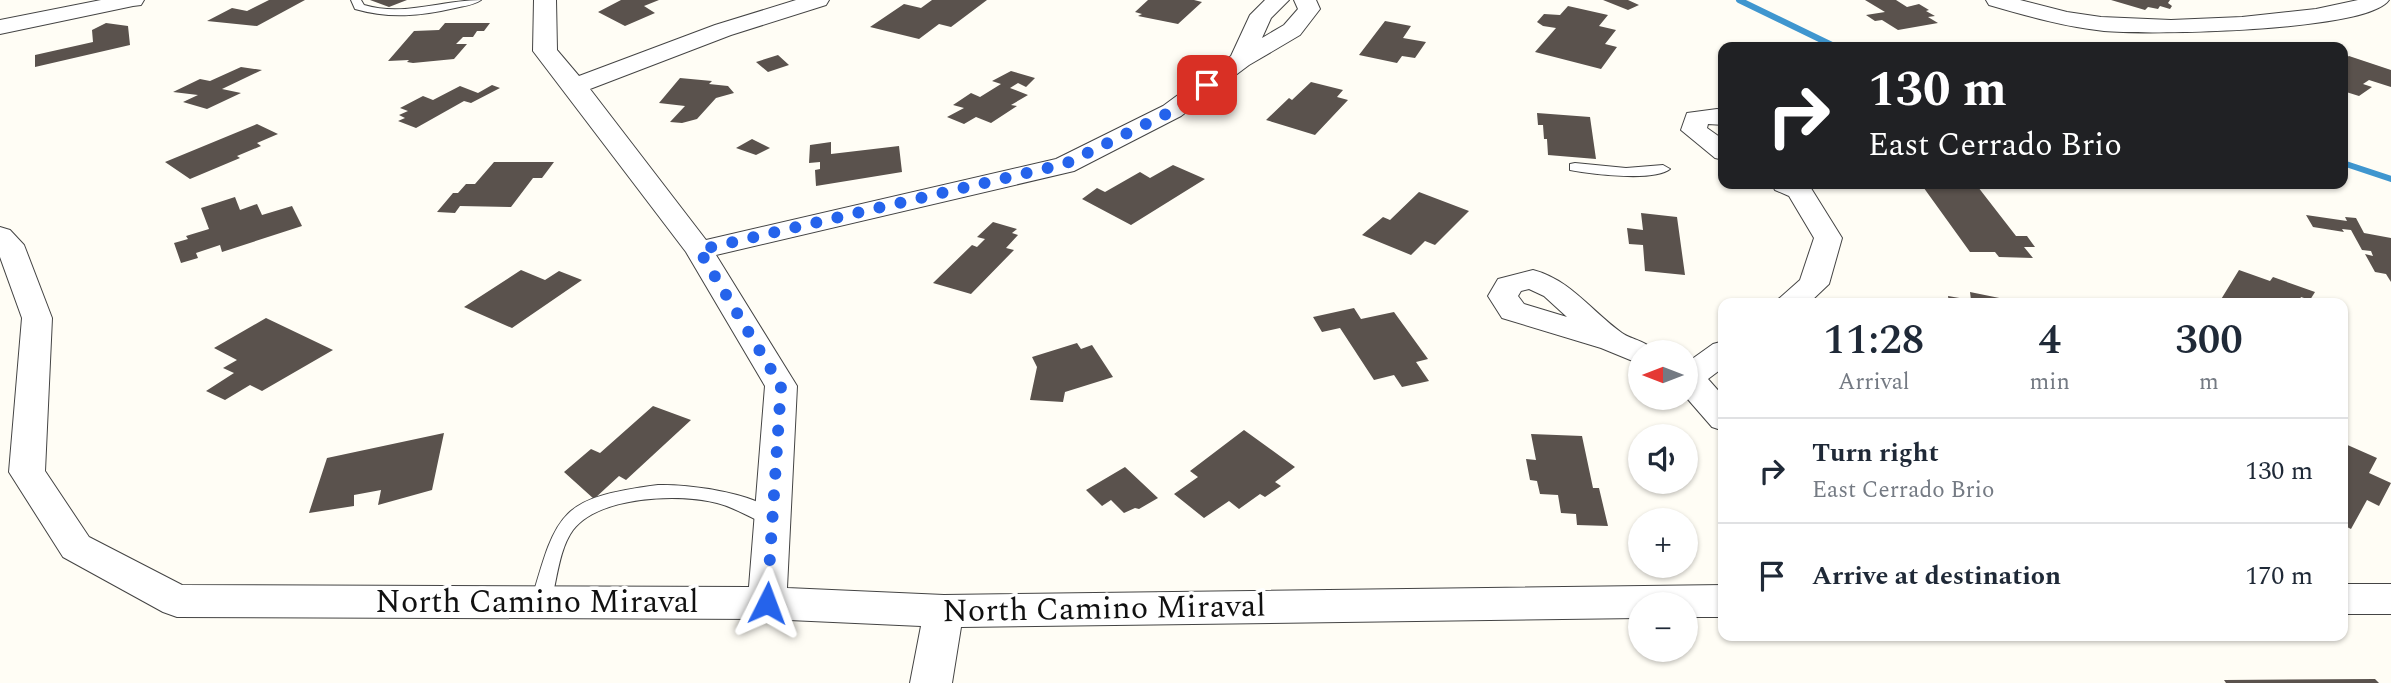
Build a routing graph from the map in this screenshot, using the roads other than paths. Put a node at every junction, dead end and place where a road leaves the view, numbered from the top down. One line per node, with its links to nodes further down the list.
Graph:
1 (133, 0): 10 (street)
2 (356, 0): 3 (lane)
3 (476, 0)
4 (545, 0): 12 (street)
5 (818, 0): 12 (street)
6 (1278, 0): 11 (street)
7 (1305, 0): 11 (street)
8 (1997, 0): 9 (street)
9 (2378, 0)
10 (0, 27)
11 (1241, 60): 19 (street)
12 (575, 86): 19 (street)
13 (1718, 116): 14 (street)
14 (1718, 148)
15 (1575, 167): 16 (lane)
16 (1663, 169)
17 (1796, 189): 20 (street)
18 (0, 236): 29 (street, North Camino Miraval)
19 (699, 250): 25 (street)
20 (1796, 298)
21 (1718, 355): 22 (street)
22 (1698, 369)
23 (1698, 390): 24 (street)
24 (1718, 412)
25 (772, 519): 29 (lane); 30 (street)
26 (2348, 599): 27 (street)
27 (2391, 599)
28 (1718, 601): 31 (street, North Camino Miraval)
29 (541, 602): 30 (street, North Camino Miraval)
30 (767, 603): 31 (street, North Camino Miraval)
31 (944, 611): 32 (street)
32 (930, 683)

